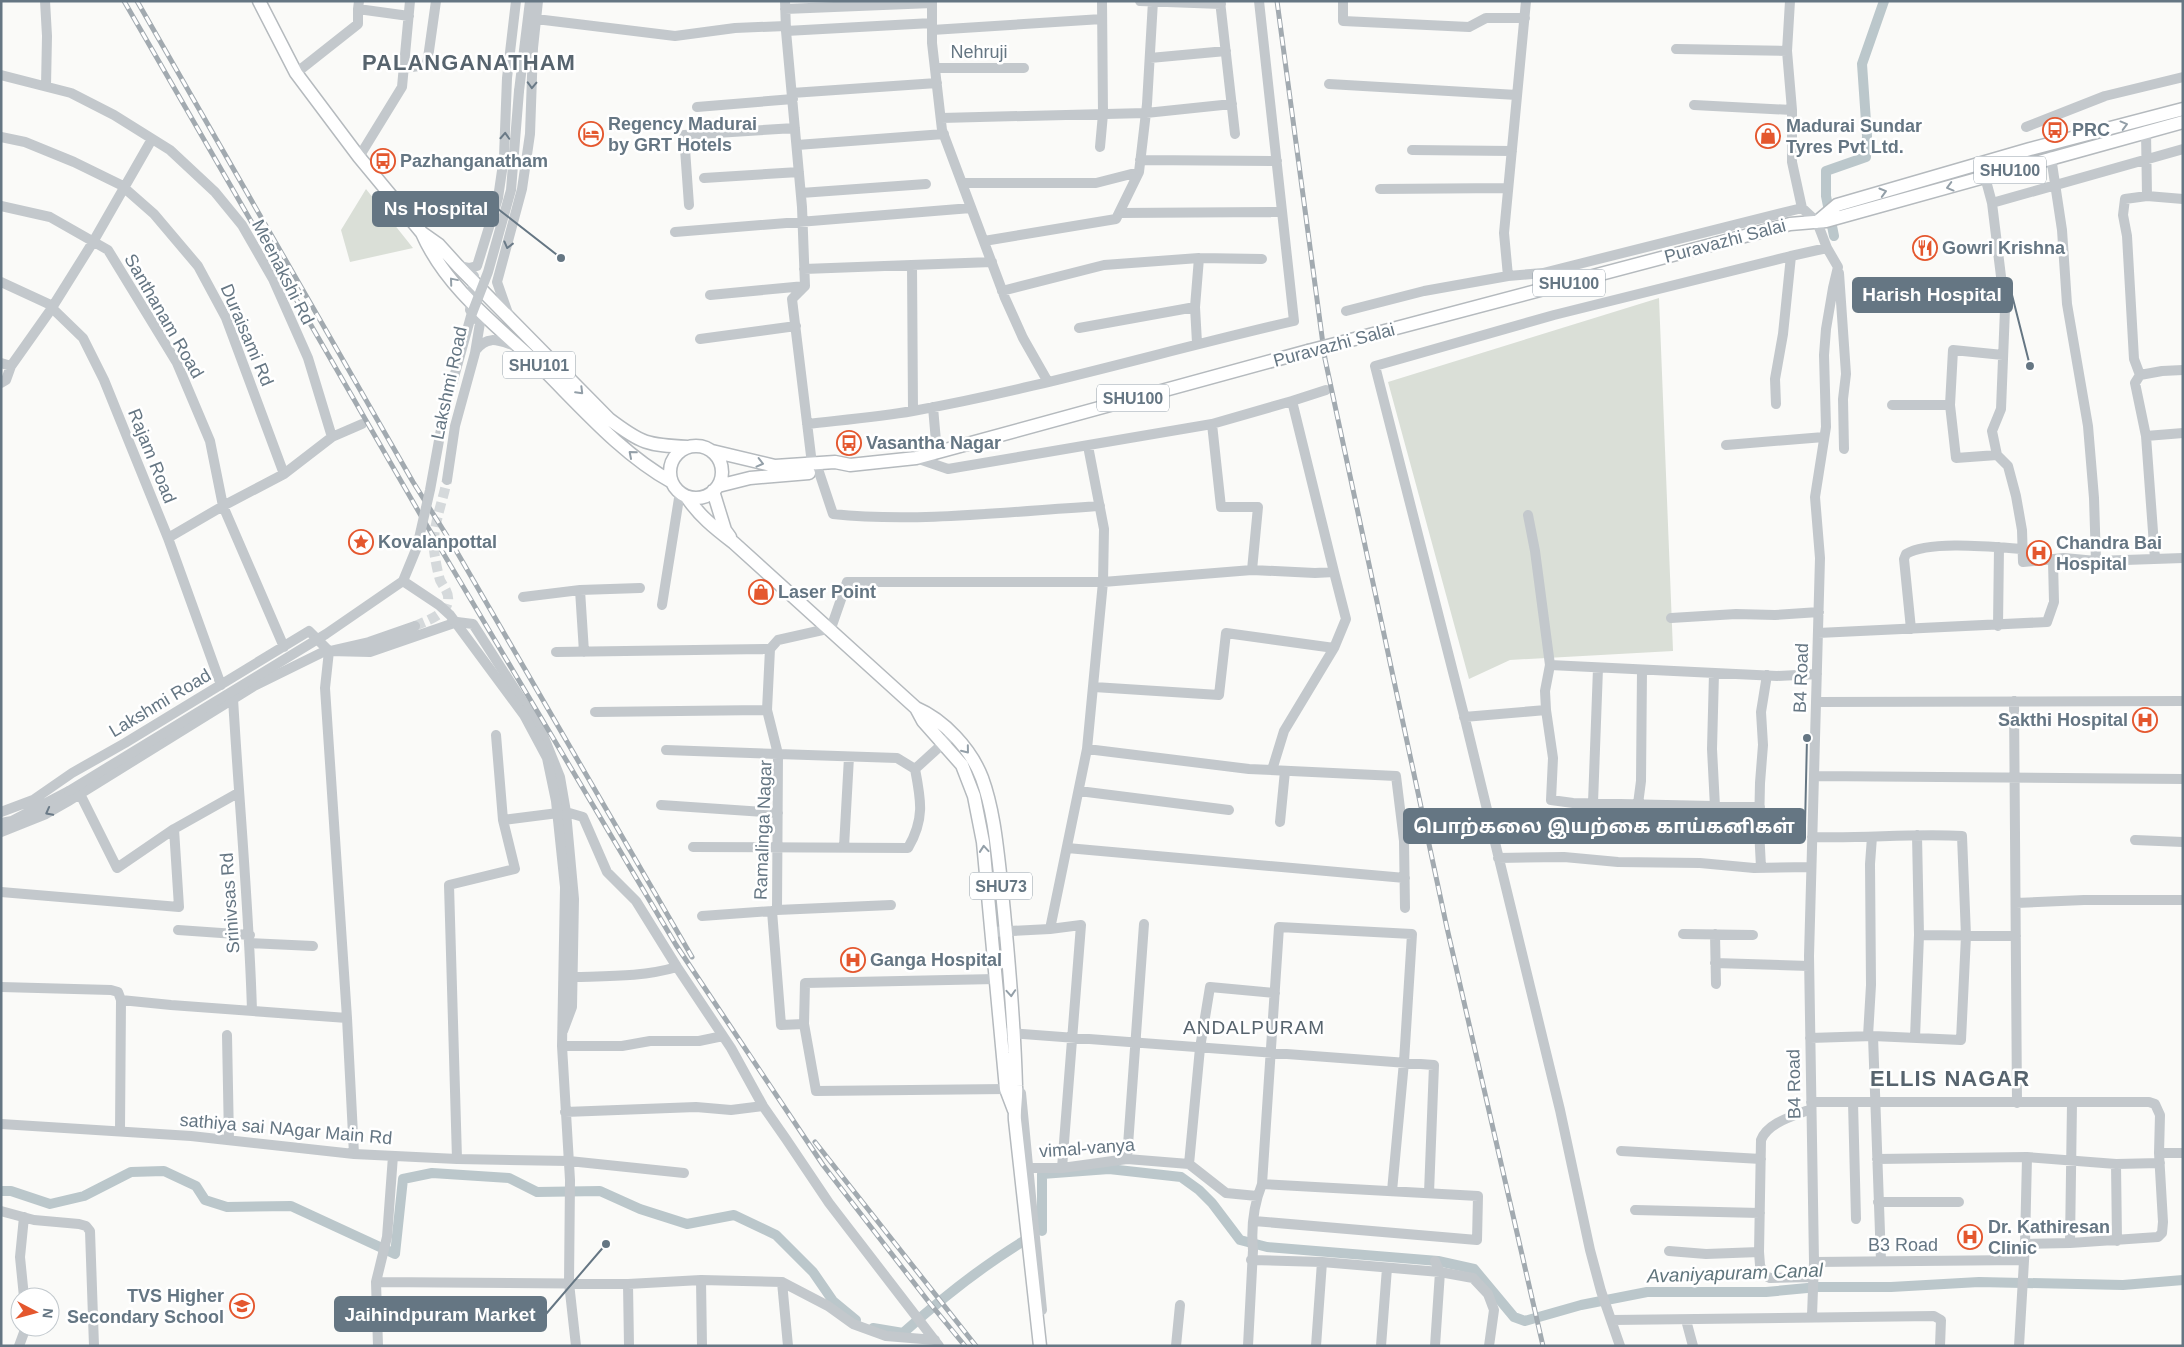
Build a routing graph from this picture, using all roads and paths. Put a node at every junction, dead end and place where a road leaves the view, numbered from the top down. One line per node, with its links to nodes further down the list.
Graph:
1 (45, 1): 37 (street)
2 (259, 1): 32 (main road, SHU101)
3 (410, 1): 19 (street)
4 (436, 1): 29 (street)
5 (516, 1): 100 (street, Lakshmi Road, one-way to 5)
6 (530, 1): 166 (street, bridge)
7 (538, 1): 21 (street)
8 (1102, 1): 22 (street)
9 (1140, 1): 10 (street)
10 (1153, 1): 16 (street); 28 (street)
11 (1259, 1): 66 (street)
12 (1343, 1): 20 (street)
13 (1526, 1): 20 (street)
14 (1790, 1): 27 (street)
15 (932, 2): 18 (street); 23 (street)
16 (1220, 3): 26 (street)
17 (358, 5): 19 (street); 32 (street)
18 (785, 5): 24 (street)
19 (409, 16): 29 (street)
20 (1525, 18): 38 (street)
21 (536, 19): 24 (street); 113 (street, one-way to 113)
22 (1102, 20): 23 (street); 46 (street)
23 (932, 26): 24 (street); 30 (street)
24 (786, 28): 39 (street)
25 (1676, 50): 27 (street)
26 (1226, 51): 28 (street); 40 (street)
27 (1787, 51): 44 (street)
28 (1150, 58): 45 (street)
29 (404, 68): 62 (street)
30 (935, 68): 31 (street, Nehruji); 35 (street)
31 (1024, 68)
32 (296, 73): 62 (main road, SHU101)
33 (1, 75): 37 (street, Meenakshi Rd)
34 (2183, 76): 51 (street)
35 (937, 83): 39 (street); 47 (street)
36 (1328, 84): 38 (street)
37 (46, 86): 56 (street, Meenakshi Rd)
38 (1517, 95): 61 (street)
39 (792, 96): 42 (street); 50 (street)
40 (1232, 104): 45 (street); 54 (street)
41 (1694, 105): 44 (street)
42 (697, 107)
43 (2183, 109): 87 (main road, Puravazhi Salai / SHU100, one-way to 43)
44 (1792, 110): 84 (street)
45 (1146, 113): 46 (street); 64 (street)
46 (1103, 114): 48 (street); 58 (street)
47 (941, 118): 48 (street); 53 (street)
48 (954, 118): 53 (street)
49 (2183, 122): 52 (main road, Puravazhi Salai / SHU100)
50 (795, 128): 57 (street); 81 (street)
51 (2026, 128)
52 (2146, 131): 63 (main road, Puravazhi Salai / SHU100); 65 (street)
53 (943, 132): 57 (street); 71 (street)
54 (1235, 134)
55 (1, 137): 74 (street, Duraisami Rd)
56 (152, 139): 74 (street); 138 (street, Meenakshi Rd)
57 (797, 145): 67 (street)
58 (1100, 147)
59 (2183, 149): 65 (street)
60 (1412, 150): 61 (street)
61 (1512, 151): 75 (street)
62 (359, 157): 90 (main road, SHU101)
63 (2051, 157): 69 (main road, Puravazhi Salai / SHU100); 73 (street)
64 (1140, 160): 66 (street); 68 (street)
65 (2146, 160): 73 (street); 78 (street)
66 (1277, 161): 85 (street)
67 (799, 172): 70 (street); 77 (street)
68 (1138, 172): 71 (street); 86 (street)
69 (1985, 177): 80 (street); 87 (main road, Puravazhi Salai / SHU100, one-way to 87)
70 (704, 178)
71 (962, 183): 83 (street)
72 (926, 184): 77 (street)
73 (2055, 184): 80 (street); 163 (street)
74 (124, 188): 92 (street); 149 (street, Duraisami Rd)
75 (1508, 188): 76 (street); 103 (street)
76 (1380, 189)
77 (801, 193): 88 (street)
78 (2147, 196): 79 (street); 123 (street)
79 (2183, 198)
80 (1992, 203): 120 (street)
81 (689, 205)
82 (1, 206): 92 (street, Santhanam Road)
83 (971, 208): 88 (street); 91 (street)
84 (1802, 208): 87 (street); 103 (street)
85 (1282, 212): 86 (street); 117 (street)
86 (1119, 213): 91 (street)
87 (1828, 216): 93 (street); 145 (main road, Puravazhi Salai / SHU100, bridge)
88 (803, 222): 89 (street); 102 (street)
89 (675, 232)
90 (422, 233): 99 (main road, SHU101); 109 (main road, SHU101, one-way to 90)
91 (984, 241): 97 (street)
92 (93, 242): 110 (street); 153 (street, Santhanam Road)
93 (1827, 248): 94 (street); 101 (street)
94 (1791, 256): 128 (street); 200 (street)
95 (1199, 258): 96 (street); 107 (street); 111 (street)
96 (1262, 259)
97 (992, 262): 98 (street); 107 (street)
98 (912, 265): 102 (street); 132 (street)
99 (458, 266): 100 (street); 105 (main road, SHU101)
100 (477, 266): 105 (street, Lakshmi Road)
101 (1838, 267): 139 (street, B4 Road); 143 (street)
102 (804, 269): 106 (street)
103 (1508, 276): 112 (street)
104 (1, 282): 110 (street, Rajam Road)
105 (473, 282): 109 (street, Lakshmi Road); 113 (main road, SHU101)
106 (805, 286): 108 (street); 114 (street)
107 (1002, 291): 125 (street)
108 (710, 295)
109 (471, 302): 118 (main road, SHU101); 119 (street, Lakshmi Road)
110 (52, 307): 121 (street); 156 (street, Rajam Road)
111 (1195, 307): 115 (street); 117 (street)
112 (1346, 311)
113 (510, 320): 142 (main road, SHU101, one-way to 142)
114 (796, 326): 116 (street); 134 (street)
115 (1079, 328)
116 (700, 339)
117 (1197, 343): 125 (street)
118 (520, 347): 119 (street); 152 (main road, SHU101, one-way to 118)
119 (474, 353): 150 (street, Lakshmi Road)
120 (2003, 355): 129 (street); 146 (street)
121 (6, 364): 124 (street)
122 (2183, 370): 123 (street)
123 (2140, 375): 137 (street)
124 (1, 382)
125 (1048, 382): 131 (street)
126 (1326, 390): 127 (street)
127 (1292, 401): 135 (street); 165 (street)
128 (1776, 404)
129 (1950, 404): 130 (street); 146 (street)
130 (1892, 406)
131 (933, 407): 132 (street); 145 (street)
132 (913, 411): 134 (street)
133 (362, 424): 138 (street)
134 (807, 424): 148 (street)
135 (1212, 424): 141 (street); 164 (street)
136 (2183, 433): 137 (street)
137 (2146, 436): 161 (street)
138 (332, 437): 149 (street)
139 (1824, 438): 140 (street); 172 (street, B4 Road)
140 (1726, 445)
141 (1088, 446): 147 (street); 154 (street)
142 (688, 447): 144 (main road, SHU101); 152 (main road)
143 (1844, 449)
144 (712, 451): 148 (main road, Puravazhi Salai / SHU100, one-way to 148); 151 (main road)
145 (937, 453): 147 (main road, Puravazhi Salai / SHU100)
146 (1997, 455): 159 (street)
147 (916, 458): 148 (main road, Puravazhi Salai / SHU100)
148 (816, 468): 151 (main road, Puravazhi Salai / SHU100); 154 (street)
149 (284, 474): 153 (street)
150 (446, 480)
151 (716, 488): 152 (main road); 157 (main road, SHU73)
152 (679, 490): 157 (main road, SHU73); 171 (street)
153 (223, 506): 156 (street); 179 (street, Santhanam Road)
154 (1100, 506): 167 (street)
155 (1528, 515): 185 (street)
156 (168, 538): 191 (street, Rajam Road)
157 (734, 543): 177 (main road, SHU73)
158 (1999, 547): 159 (street); 175 (street); 176 (street)
159 (2022, 549): 162 (street)
160 (2183, 558): 161 (street)
161 (2155, 559): 163 (street)
162 (2052, 560): 163 (street); 175 (street)
163 (2096, 561)
164 (1252, 570): 165 (street); 167 (street)
165 (1334, 572): 180 (street)
166 (404, 581): 214 (street, bridge); 276 (street, bridge)
167 (1103, 582): 177 (street); 192 (street)
168 (640, 588): 169 (street)
169 (580, 590): 170 (street); 184 (street)
170 (523, 597)
171 (662, 605)
172 (1819, 612): 173 (street); 178 (street, B4 Road)
173 (1671, 618)
174 (415, 626): 182 (street, Lakshmi Road)
175 (1998, 626): 176 (street)
176 (1911, 629): 178 (street)
177 (829, 630): 181 (street); 202 (main road, SHU73)
178 (1818, 633): 189 (street, B4 Road)
179 (284, 647): 182 (street, Lakshmi Road); 191 (street, Lakshmi Road)
180 (1334, 648): 192 (street); 208 (street)
181 (770, 649): 184 (street); 197 (street)
182 (329, 651): 193 (street, Lakshmi Road); 223 (street); 273 (street)
183 (556, 652): 184 (street)
184 (584, 652)
185 (1550, 665): 186 (street); 198 (street)
186 (1598, 668): 187 (street); 216 (street)
187 (1642, 670): 188 (street); 217 (street)
188 (1714, 673): 190 (street); 219 (street)
189 (1817, 674): 190 (street); 195 (street, B4 Road)
190 (1767, 675): 220 (street)
191 (221, 685): 222 (street, Lakshmi Road)
192 (1094, 687): 203 (street)
193 (233, 698): 214 (street, Lakshmi Road); 215 (street, Srinivsas Rd)
194 (2183, 701): 196 (street)
195 (1816, 702): 196 (street); 210 (street, B4 Road)
196 (2014, 702): 211 (street)
197 (768, 710): 199 (street); 205 (street)
198 (1546, 710): 200 (street); 216 (street)
199 (595, 712)
200 (1464, 717): 239 (street)
201 (496, 735): 225 (street)
202 (949, 739): 207 (street); 253 (main road, SHU73, one-way to 253); 254 (main road, SHU73, one-way to 202)
203 (1087, 749): 208 (street); 213 (street)
204 (666, 750): 205 (street)
205 (778, 754): 206 (street, Ramalinga Nagar); 224 (street, Ramalinga Nagar)
206 (849, 757): 207 (street, Ramalinga Nagar); 237 (street)
207 (915, 769): 237 (street)
208 (1272, 770): 209 (street)
209 (1285, 771): 226 (street); 242 (street)
210 (1814, 776): 211 (street); 231 (street, B4 Road)
211 (2015, 778): 212 (street); 245 (street)
212 (2183, 779)
213 (1078, 791): 221 (street); 238 (street)
214 (74, 792): 227 (street, Lakshmi Road); 228 (street); 229 (street, Lakshmi Road, one-way to 229)
215 (238, 793): 228 (street); 261 (street, Srinivsas Rd)
216 (1593, 803): 217 (street)
217 (1638, 804): 219 (street)
218 (661, 805): 224 (street)
219 (1715, 807): 220 (street)
220 (1760, 807): 240 (street)
221 (1229, 810)
222 (1, 812)
223 (566, 812): 225 (street); 265 (street); 266 (street)
224 (778, 813): 236 (street, Ramalinga Nagar)
225 (503, 820): 307 (street)
226 (1280, 822)
227 (1, 823)
228 (174, 829): 243 (street)
229 (1, 832)
230 (1917, 835): 232 (street); 258 (street); 259 (street)
231 (1812, 837): 232 (street); 241 (street, B4 Road)
232 (1872, 837): 280 (street)
233 (2135, 840): 234 (street)
234 (2183, 842)
235 (693, 847): 236 (street)
236 (777, 847): 237 (street); 248 (street, Ramalinga Nagar)
237 (844, 847)
238 (1067, 848): 242 (street); 251 (street)
239 (1498, 858): 240 (street); 352 (street)
240 (1761, 867): 241 (street)
241 (1811, 867): 264 (street, B4 Road)
242 (1405, 878): 247 (street)
243 (1, 892)
244 (2183, 900): 245 (street)
245 (2016, 903): 260 (street)
246 (891, 905): 248 (street)
247 (1405, 908)
248 (775, 910): 249 (street); 274 (street, Ramalinga Nagar)
249 (702, 916)
250 (1144, 924): 285 (street)
251 (1050, 929): 253 (street); 282 (street)
252 (178, 930): 261 (street)
253 (1006, 931): 254 (street); 277 (main road, SHU73, one-way to 277)
254 (991, 932): 267 (main road, SHU73)
255 (1683, 934): 256 (street)
256 (1715, 934): 257 (street); 263 (street)
257 (1753, 935)
258 (1919, 935): 259 (street); 275 (street)
259 (1966, 936): 260 (street); 284 (street)
260 (2016, 936): 293 (street)
261 (250, 939): 262 (street); 272 (street, Srinivsas Rd)
262 (313, 946)
263 (1715, 963): 264 (street); 268 (street)
264 (1809, 966): 283 (street, B4 Road)
265 (677, 967): 266 (street); 279 (street)
266 (574, 977): 276 (street)
267 (996, 979): 274 (street); 277 (main road, SHU73)
268 (1716, 984)
269 (1, 987): 271 (street)
270 (1275, 993): 287 (street); 288 (street); 289 (street)
271 (121, 1000): 272 (street); 299 (street)
272 (252, 1011): 273 (street)
273 (347, 1018): 303 (street)
274 (804, 1024): 290 (street)
275 (1916, 1025): 281 (street); 284 (street)
276 (563, 1031): 286 (street)
277 (1008, 1033): 282 (street); 290 (main road, SHU73)
278 (227, 1035): 300 (street)
279 (723, 1036): 286 (street); 295 (street)
280 (1870, 1036): 281 (street); 283 (street); 292 (street)
281 (1904, 1037): 284 (street)
282 (1074, 1038): 285 (street); 316 (street)
283 (1810, 1038): 296 (street, B4 Road)
284 (1915, 1038)
285 (1134, 1043): 287 (street); 308 (street)
286 (562, 1046): 297 (street)
287 (1200, 1048): 288 (street); 313 (street)
288 (1271, 1053): 289 (street); 318 (street)
289 (1404, 1062): 319 (street); 320 (street)
290 (1011, 1088): 315 (street); 361 (main road, SHU73)
291 (1853, 1102): 292 (street); 296 (street); 328 (street)
292 (1875, 1102): 293 (street); 310 (street)
293 (2017, 1103): 294 (street)
294 (2072, 1103): 306 (street); 311 (street)
295 (763, 1106): 297 (street); 354 (street)
296 (1811, 1106): 309 (street); 340 (street, B4 Road)
297 (565, 1112): 312 (street)
298 (1, 1124): 299 (street, sathiya sai NAgar Main Rd)
299 (120, 1132): 300 (street, sathiya sai NAgar Main Rd)
300 (229, 1140): 303 (street, sathiya sai NAgar Main Rd)
301 (1621, 1150): 309 (street)
302 (2183, 1153): 306 (street)
303 (354, 1154): 304 (street, sathiya sai NAgar Main Rd)
304 (393, 1156): 307 (street, sathiya sai NAgar Main Rd); 345 (street)
305 (2026, 1157): 310 (street); 311 (street); 332 (street)
306 (2160, 1158): 314 (street); 330 (street)
307 (458, 1159): 312 (street, sathiya sai NAgar Main Rd)
308 (1127, 1159): 313 (street, vimal-vanya); 316 (street, vimal-vanya)
309 (1761, 1159): 326 (street)
310 (1877, 1159): 322 (street)
311 (2070, 1160): 314 (street); 331 (street)
312 (569, 1161): 317 (street, sathiya sai NAgar Main Rd); 347 (street)
313 (1189, 1164): 321 (street)
314 (2116, 1164): 330 (street)
315 (1028, 1168): 316 (street, vimal-vanya); 362 (street)
316 (1062, 1168)
317 (684, 1173)
318 (1262, 1184): 319 (street); 321 (street)
319 (1392, 1191): 320 (street)
320 (1429, 1193): 329 (street)
321 (1257, 1196): 329 (street)
322 (1878, 1202): 323 (street); 338 (street)
323 (1959, 1202)
324 (1635, 1210): 326 (street)
325 (1, 1211): 327 (street)
326 (1760, 1213): 334 (street)
327 (24, 1218): 349 (street); 355 (street)
328 (1856, 1219)
329 (1254, 1221): 335 (street)
330 (2117, 1241): 331 (street)
331 (2070, 1243): 332 (street)
332 (2025, 1244): 336 (street)
333 (1670, 1251): 334 (street)
334 (1759, 1252): 343 (street)
335 (1252, 1255): 339 (street); 364 (street)
336 (2023, 1260): 338 (street, B3 Road); 372 (street)
337 (1435, 1261): 342 (street)
338 (1881, 1261): 340 (street, B3 Road)
339 (1322, 1262): 341 (street); 365 (street)
340 (1814, 1262): 343 (street, B4 Road)
341 (1387, 1268): 342 (street); 366 (street)
342 (1440, 1272): 367 (street); 368 (street)
343 (1812, 1278): 351 (street, B4 Road)
344 (700, 1280): 346 (street); 348 (street); 359 (street)
345 (376, 1282): 347 (street); 356 (street)
346 (782, 1282): 354 (street); 360 (street)
347 (569, 1283): 348 (street); 357 (street)
348 (628, 1284): 358 (street)
349 (23, 1287)
350 (1180, 1305): 363 (street)
351 (1812, 1316): 353 (street); 371 (street)
352 (1612, 1320): 353 (street); 369 (street)
353 (1686, 1320): 370 (street)
354 (937, 1343)
355 (94, 1346)
356 (378, 1346)
357 (576, 1346)
358 (629, 1346)
359 (702, 1346)
360 (788, 1346)
361 (1040, 1346)
362 (1046, 1346)
363 (1176, 1346)
364 (1248, 1346)
365 (1316, 1346)
366 (1381, 1346)
367 (1435, 1346)
368 (1489, 1346)
369 (1620, 1346)
370 (1693, 1346)
371 (1940, 1346)
372 (2019, 1346)

